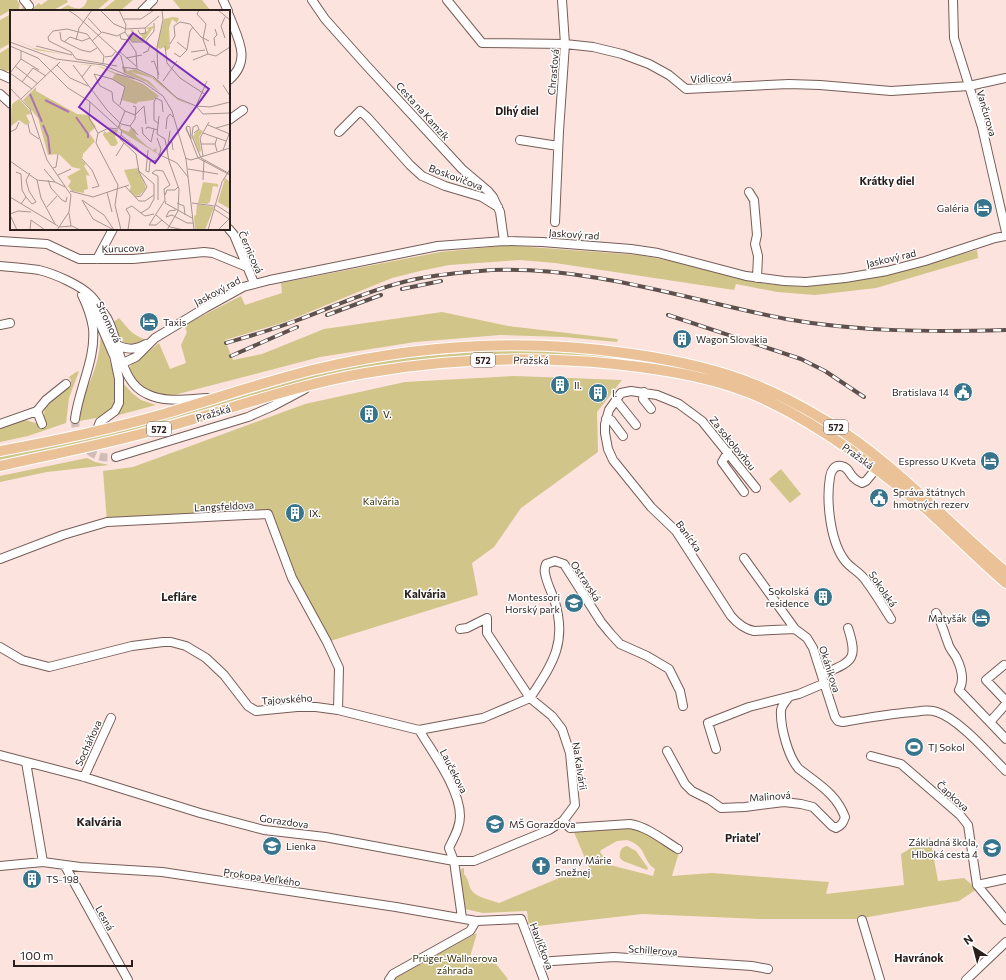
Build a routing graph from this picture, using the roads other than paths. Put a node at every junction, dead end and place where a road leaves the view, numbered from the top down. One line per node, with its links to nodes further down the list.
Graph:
1 (153, 0): 7 (street)
2 (224, 0): 8 (street)
3 (312, 0): 24 (street, Cesta na Kamzík)
4 (447, 0): 10 (street, Vidlicová)
5 (562, 0): 10 (street, Chrasťová)
6 (953, 0): 15 (street, Vančurova)
7 (143, 10)
8 (228, 10)
9 (230, 18): 14 (street)
10 (565, 44): 15 (street, Vidlicová); 22 (street, Chrasťová)
11 (0, 74): 13 (street)
12 (1006, 78): 15 (street, Vidlicová)
13 (10, 79)
14 (230, 79)
15 (969, 86): 28 (street, Vančurova)
16 (0, 94): 17 (street)
17 (10, 103)
18 (243, 110): 19 (street)
19 (230, 119)
20 (339, 132): 24 (street, Boskovičova)
21 (520, 140): 22 (street)
22 (558, 146): 25 (street, Chrasťová)
23 (749, 192): 35 (street)
24 (499, 207): 31 (street, Cesta na Kamzík)
25 (555, 222)
26 (112, 230): 32 (street)
27 (230, 230): 34 (street, Černicová)
28 (1006, 232)
29 (1006, 236): 35 (street, Jaskový rad)
30 (0, 241): 32 (street, Kurucova)
31 (504, 241): 35 (street, Jaskový rad); 37 (street, Jaskový rad)
32 (97, 259): 34 (street, Kurucova)
33 (0, 266): 36 (street, Stromová)
34 (247, 268): 37 (street, Černicová)
35 (757, 278)
36 (67, 281): 38 (street, Stromová); 42 (street, Stromová)
37 (254, 283): 41 (street, Jaskový rad)
38 (82, 295): 43 (street, Stromová); 53 (street)
39 (10, 323): 40 (street)
40 (0, 325)
41 (152, 342): 42 (street, Jaskový rad); 44 (street, Jaskový rad)
42 (117, 345): 43 (street, Stromová); 44 (street)
43 (114, 356): 44 (street, Stromová); 58 (street)
44 (123, 363): 48 (street)
45 (66, 384): 52 (street)
46 (316, 384): 62 (street); 63 (main road, Pražská / 572); 64 (main road, Pražská / 572)
47 (644, 392): 49 (street, Za sokolovňou); 50 (street); 61 (street, Za sokolovňou)
48 (214, 398): 58 (main road, Pražská / 572); 69 (main road, Pražská / 572)
49 (616, 400): 51 (street, Za sokolovňou); 57 (street)
50 (651, 409)
51 (609, 410): 54 (street, Banícka)
52 (37, 411): 55 (street); 56 (street)
53 (75, 419)
54 (606, 419): 59 (street); 75 (street, Banícka)
55 (0, 424)
56 (42, 424)
57 (636, 425)
58 (96, 432): 60 (main road, Pražská / 572)
59 (623, 436)
60 (0, 451)
61 (728, 452): 65 (street, Za sokolovňou); 66 (street)
62 (116, 457)
63 (0, 466)
64 (876, 470): 70 (main road, Pražská / 572); 72 (street, Sokolská)
65 (756, 488)
66 (744, 492)
67 (744, 558): 75 (street, Okánikova)
68 (0, 559): 84 (street, Langsfeldova)
69 (1006, 572)
70 (1006, 583)
71 (936, 613): 86 (street)
72 (891, 619)
73 (848, 628): 78 (street)
74 (460, 629): 80 (street, Na Kalvárii)
75 (795, 629): 78 (street, Okánikova)
76 (0, 647): 84 (street, Tajovského)
77 (1004, 665): 81 (street)
78 (823, 679): 79 (street); 94 (street, Okánikova)
79 (789, 697): 89 (street); 90 (street, Malinová)
80 (530, 698): 83 (street, Ostravská); 87 (street, Tajovského); 96 (street, Na Kalvárii)
81 (1006, 700)
82 (1006, 704): 86 (street)
83 (682, 706)
84 (338, 710): 87 (street, Tajovského)
85 (111, 718): 95 (street, Socháňova)
86 (990, 722): 88 (street)
87 (419, 730): 98 (street, Laučekova)
88 (1006, 739)
89 (716, 749)
90 (667, 751)
91 (0, 755): 93 (street, Gorazdova)
92 (871, 756): 103 (street, Čapkova)
93 (26, 762): 95 (street, Gorazdova); 99 (street)
94 (1006, 771)
95 (84, 777): 98 (street, Gorazdova)
96 (563, 821): 97 (street); 98 (street, Gorazdova)
97 (678, 849)
98 (454, 861): 104 (street, Laučekova)
99 (43, 862): 100 (street, Prokopa Veľkého); 101 (street, Prokopa Veľkého)
100 (0, 866)
101 (65, 866): 104 (street, Prokopa Veľkého); 112 (street, Lesná)
102 (1006, 879): 103 (street)
103 (977, 885): 107 (street)
104 (462, 918): 108 (street, Prokopa Veľkého)
105 (521, 919): 108 (street, Prokopa Veľkého); 110 (street, Havlíčkova)
106 (862, 920): 115 (street)
107 (1006, 920)
108 (476, 921): 113 (street)
109 (1006, 942): 116 (street)
110 (537, 962): 111 (street, Schillerova); 114 (street, Havlíčkova)
111 (768, 969)
112 (128, 980)
113 (389, 980)
114 (544, 980)
115 (880, 980)
116 (966, 980)

